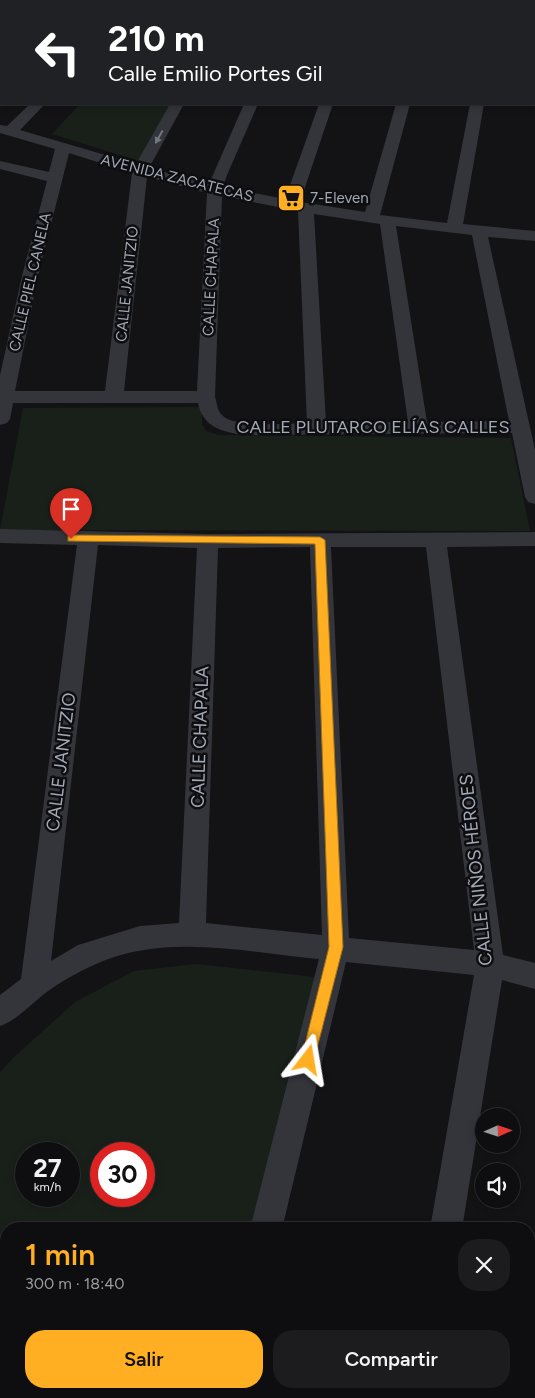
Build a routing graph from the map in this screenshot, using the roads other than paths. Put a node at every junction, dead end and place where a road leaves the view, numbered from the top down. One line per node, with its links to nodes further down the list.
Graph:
1 (37, 105): 7 (street)
2 (176, 105): 10 (street, one-way to 10)
3 (251, 105): 12 (street, CALLE CHAPALA)
4 (326, 105): 13 (street)
5 (403, 105): 14 (street)
6 (477, 105): 15 (street)
7 (5, 130): 8 (street, AVENIDA ZACATECAS)
8 (63, 147): 10 (street, AVENIDA ZACATECAS); 11 (street, CALLE PIEL CANELA)
9 (0, 165): 11 (street)
10 (140, 171): 12 (street, AVENIDA ZACATECAS); 19 (street, CALLE JANITZIO)
11 (54, 178): 18 (street, CALLE PIEL CANELA)
12 (215, 190): 13 (street, AVENIDA ZACATECAS); 20 (street, CALLE CHAPALA)
13 (298, 206): 14 (street, AVENIDA ZACATECAS); 24 (street)
14 (379, 220): 15 (street, AVENIDA ZACATECAS); 22 (street)
15 (454, 229): 16 (street, AVENIDA ZACATECAS)
16 (479, 231): 17 (street, AVENIDA ZACATECAS); 23 (street)
17 (535, 236)
18 (5, 397): 19 (street); 21 (street, CALLE PIEL CANELA)
19 (114, 397): 20 (street)
20 (206, 397): 24 (street, CALLE PLUTARCO ELÍAS CALLES)
21 (0, 419)
22 (418, 427): 23 (street, CALLE PLUTARCO ELÍAS CALLES); 24 (street, CALLE PLUTARCO ELÍAS CALLES)
23 (520, 427): 25 (street)
24 (317, 428)
25 (535, 496)
26 (0, 536): 27 (street)
27 (88, 539): 31 (street); 36 (street, CALLE JANITZIO)
28 (535, 539): 30 (street)
29 (320, 540): 30 (street); 31 (street); 33 (street)
30 (436, 540): 34 (street, CALLE NIÑOS HÉROES)
31 (208, 541): 32 (street, CALLE CHAPALA)
32 (192, 934): 33 (street); 36 (street)
33 (336, 947): 34 (street); 38 (street)
34 (490, 964): 35 (street); 39 (street, CALLE NIÑOS HÉROES)
35 (535, 976)
36 (34, 985): 37 (street)
37 (0, 1013)
38 (268, 1222)
39 (447, 1222)

